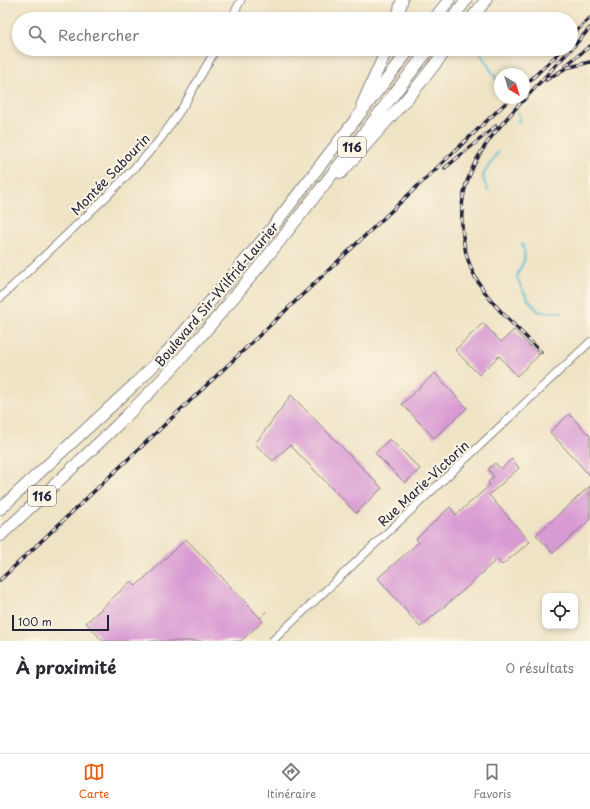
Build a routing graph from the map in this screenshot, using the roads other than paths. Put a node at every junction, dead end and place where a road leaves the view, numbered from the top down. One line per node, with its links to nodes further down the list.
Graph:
1 (241, 0): 6 (street)
2 (402, 0): 7 (highway)
3 (449, 0): 8 (highway)
4 (466, 0): 9 (highway)
5 (486, 0): 10 (highway)
6 (235, 12)
7 (399, 12)
8 (440, 12)
9 (457, 12)
10 (477, 12)
11 (212, 56): 18 (street, Montée Sabourin)
12 (384, 56): 16 (highway)
13 (405, 56): 16 (highway, Boulevard Sir-Wilfrid-Laurier / 116)
14 (424, 56): 17 (highway, Boulevard Sir-Wilfrid-Laurier / 116)
15 (441, 56): 17 (highway)
16 (355, 120): 20 (highway, Boulevard Sir-Wilfrid-Laurier / 116)
17 (276, 246): 21 (highway, Boulevard Sir-Wilfrid-Laurier / 116)
18 (0, 298)
19 (590, 342): 22 (street, Rue Marie-Victorin)
20 (0, 509)
21 (0, 536)
22 (272, 641)

